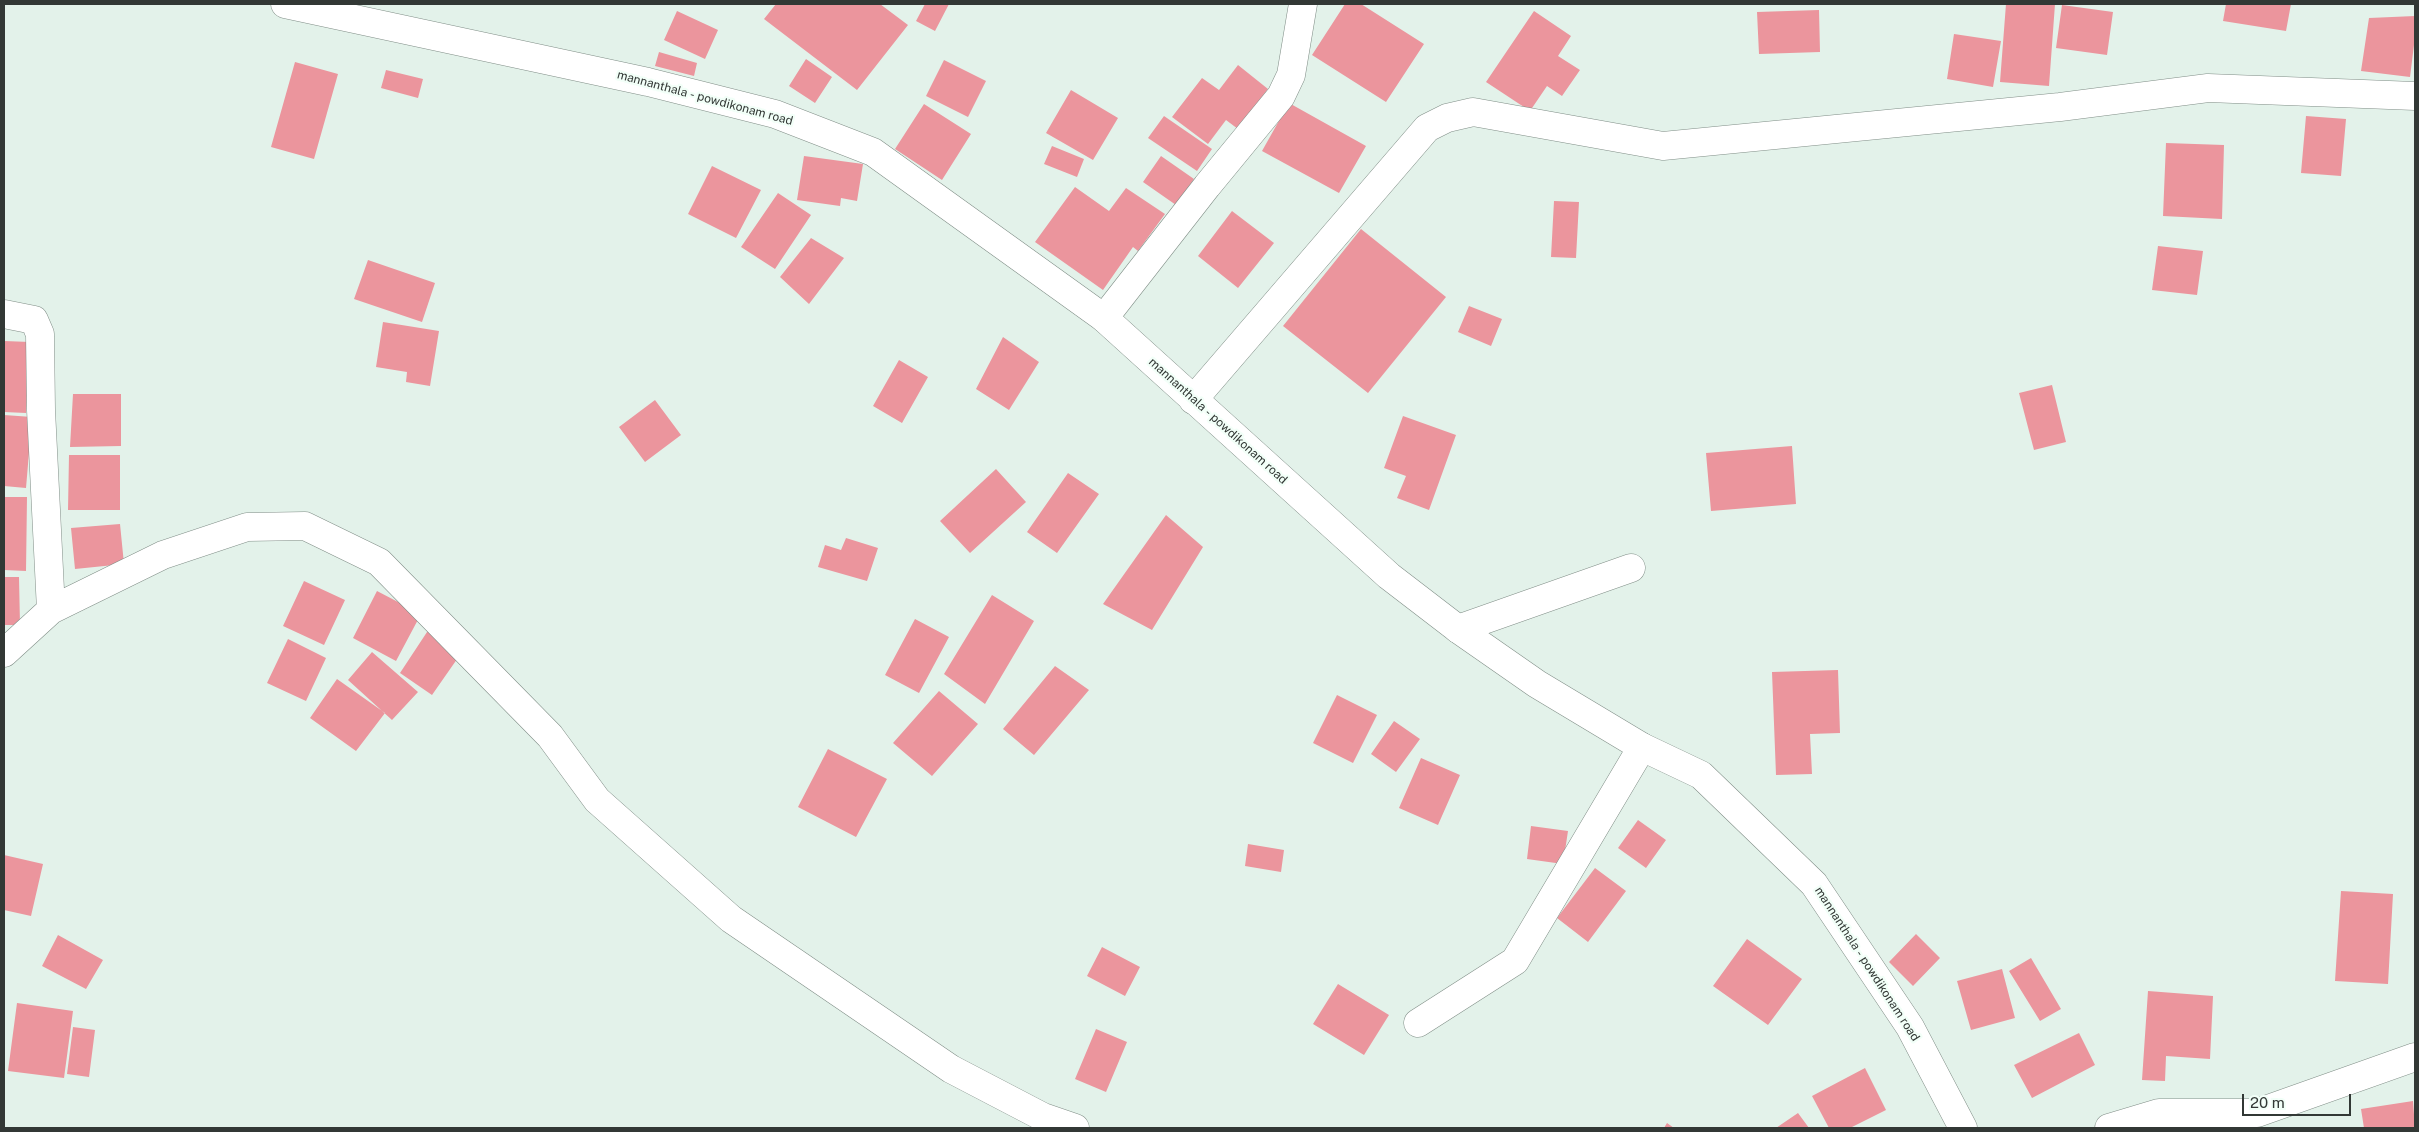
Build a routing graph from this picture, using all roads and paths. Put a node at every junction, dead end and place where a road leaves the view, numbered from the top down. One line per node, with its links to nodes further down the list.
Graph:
1 (286, 4): 5 (street, mannanthala - powdikonam road)
2 (1303, 4): 5 (street)
3 (2415, 96): 6 (street)
4 (4, 314): 8 (street)
5 (1104, 318): 6 (street, mannanthala - powdikonam road)
6 (1193, 400): 9 (street, mannanthala - powdikonam road)
7 (1631, 568): 9 (street)
8 (51, 610): 10 (street); 14 (street)
9 (1458, 629): 11 (street, mannanthala - powdikonam road)
10 (4, 653)
11 (1642, 746): 12 (street); 15 (street, mannanthala - powdikonam road)
12 (1418, 1023)
13 (2415, 1058): 16 (street)
14 (1075, 1128)
15 (1963, 1128)
16 (2109, 1128)

